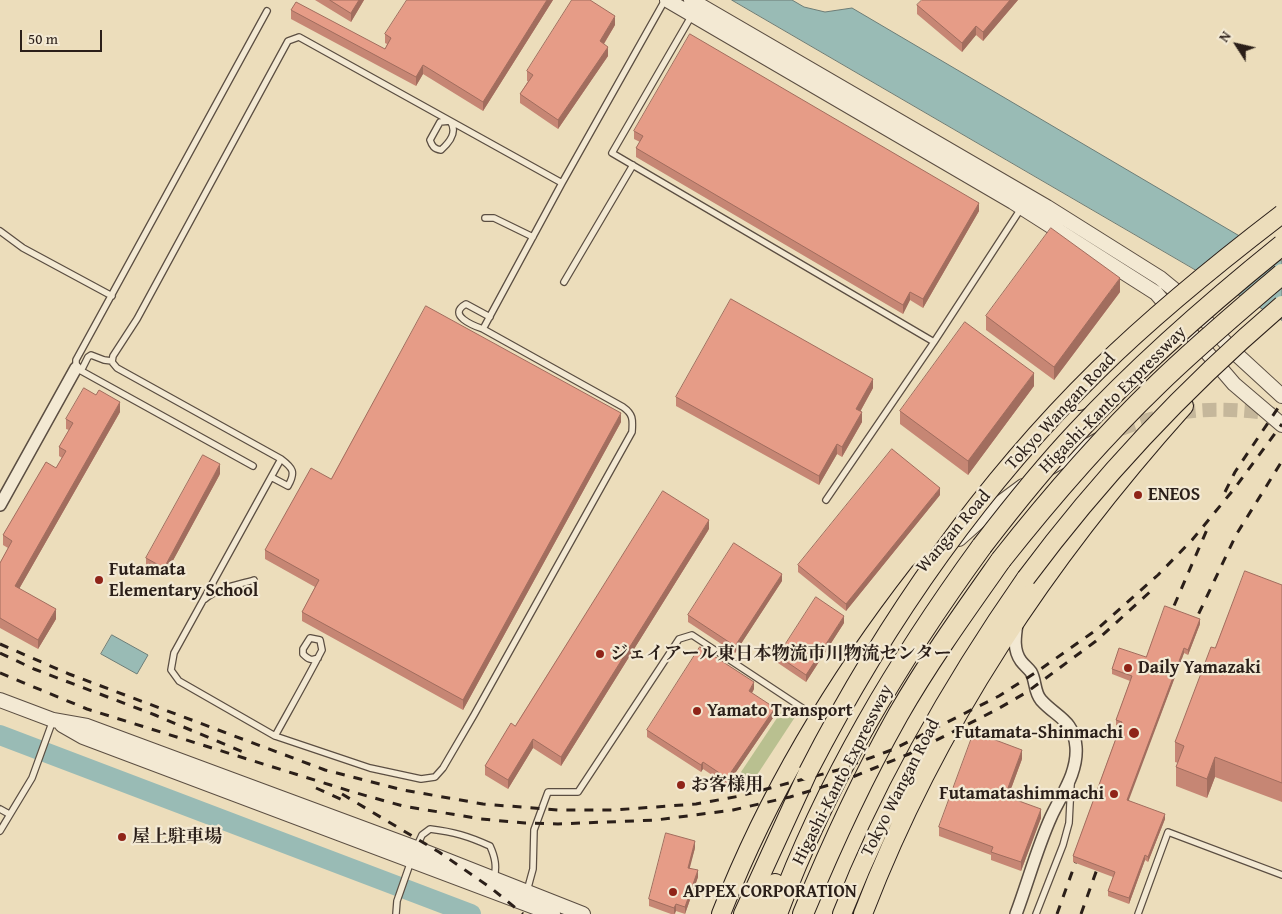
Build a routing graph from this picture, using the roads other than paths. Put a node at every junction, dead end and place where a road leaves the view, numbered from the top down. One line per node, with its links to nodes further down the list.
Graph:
1 (666, 0): 2 (street); 6 (lane)
2 (694, 6): 5 (lane); 7 (street)
3 (267, 11): 14 (lane)
4 (450, 121): 4 (lane); 6 (lane); 22 (lane)
5 (633, 165): 13 (lane); 20 (lane)
6 (562, 183): 11 (lane)
7 (1026, 202): 15 (street); 17 (street); 20 (lane)
8 (485, 218): 11 (lane)
9 (1281, 228): 15 (highway, Wangan Road); 43 (highway, Higashi-Kanto Expressway, bridge); 56 (highway, Tokyo Wangan Road, bridge)
10 (0, 231): 14 (lane)
11 (533, 237): 18 (lane)
12 (1282, 274): 47 (highway, Higashi-Kanto Expressway, bridge)
13 (564, 282)
14 (112, 296): 24 (lane)
15 (1188, 301): 17 (highway, Wangan Road); 21 (street)
16 (1282, 304): 21 (highway, bridge); 61 (highway, Tokyo Wangan Road, bridge)
17 (1173, 314): 23 (street); 34 (highway, Wangan Road)
18 (490, 317): 19 (lane); 19 (lane)
19 (483, 329): 41 (lane)
20 (934, 342): 31 (lane)
21 (1234, 352): 23 (highway); 25 (street)
22 (112, 361): 24 (lane); 28 (lane)
23 (1219, 368): 26 (street); 36 (highway)
24 (78, 369): 29 (lane); 32 (street)
25 (1282, 396)
26 (1282, 425)
27 (1121, 429): 34 (street)
28 (281, 459): 30 (lane); 30 (lane)
29 (253, 466)
30 (271, 476): 35 (lane)
31 (826, 500)
32 (0, 505)
33 (254, 580): 35 (lane)
34 (904, 592): 39 (highway, Wangan Road)
35 (201, 603): 41 (lane)
36 (1018, 618): 42 (street); 62 (highway)
37 (318, 658): 41 (lane)
38 (0, 700): 40 (street)
39 (818, 719): 51 (lane); 55 (highway, Wangan Road)
40 (53, 720): 45 (lane); 48 (street)
41 (275, 736)
42 (1071, 779): 63 (street); 64 (lane)
43 (833, 786): 57 (highway); 58 (highway, Higashi-Kanto Expressway)
44 (0, 809): 45 (lane)
45 (9, 814): 46 (lane)
46 (0, 831)
47 (826, 858): 59 (highway, Higashi-Kanto Expressway); 60 (highway)
48 (412, 860): 50 (street); 50 (lane); 52 (lane)
49 (1282, 875): 65 (lane)
50 (492, 884): 51 (street)
51 (525, 896): 53 (street); 54 (street)
52 (396, 914)
53 (553, 914)
54 (582, 914)
55 (721, 914)
56 (743, 914)
57 (762, 914)
58 (777, 914)
59 (803, 914)
60 (812, 914)
61 (842, 914)
62 (863, 914)
63 (1016, 914)
64 (1036, 914)
65 (1138, 914)

